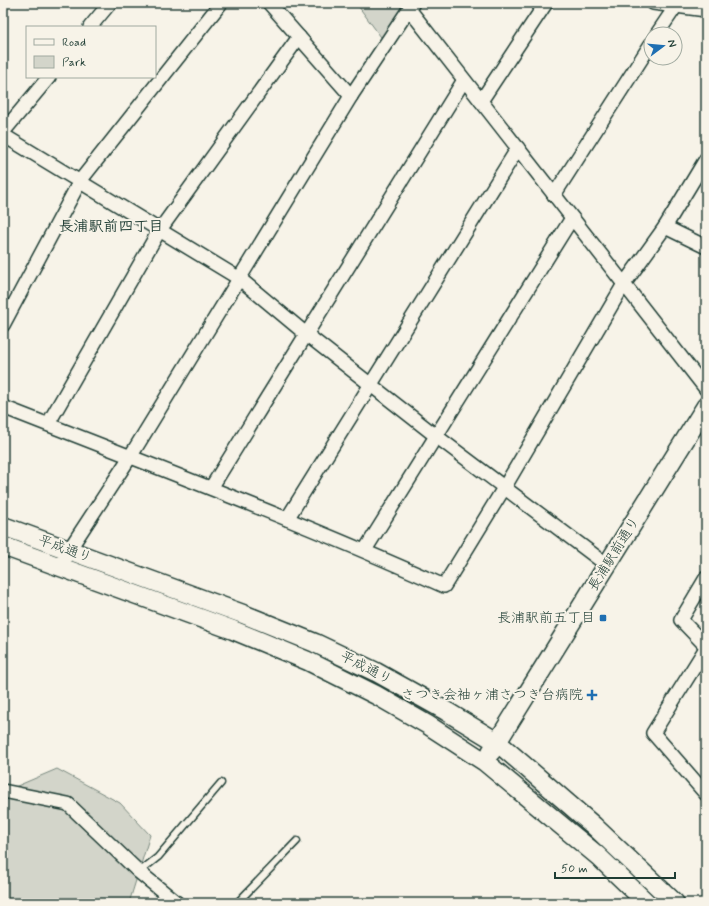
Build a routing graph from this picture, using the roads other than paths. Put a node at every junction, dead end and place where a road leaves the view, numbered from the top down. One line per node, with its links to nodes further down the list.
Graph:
1 (110, 3): 9 (street)
2 (221, 3): 20 (street)
3 (269, 3): 11 (street)
4 (546, 3): 16 (street)
5 (653, 3): 6 (street)
6 (676, 4): 8 (street); 10 (street)
7 (411, 6): 14 (street); 15 (street)
8 (706, 10)
9 (91, 26)
10 (662, 26)
11 (299, 36): 15 (street); 24 (street)
12 (643, 56): 21 (street)
13 (48, 78): 17 (street)
14 (464, 80): 16 (street); 29 (street)
15 (351, 96): 26 (street)
16 (481, 101): 18 (street)
17 (3, 134): 20 (street)
18 (518, 148): 21 (street); 30 (street)
19 (706, 159): 23 (street)
20 (80, 181): 24 (street); 28 (street)
21 (554, 194): 22 (street)
22 (572, 218): 27 (street); 35 (street)
23 (665, 227): 25 (street); 27 (street)
24 (159, 231): 26 (street); 34 (street)
25 (706, 247)
26 (240, 279): 29 (street); 36 (street)
27 (624, 284): 31 (street); 38 (street)
28 (3, 325)
29 (306, 334): 30 (street); 37 (street)
30 (371, 385): 35 (street); 39 (street)
31 (706, 389)
32 (706, 406): 44 (street, 長浦駅前通り)
33 (3, 407): 34 (street)
34 (48, 424): 36 (street)
35 (436, 436): 38 (street); 43 (street)
36 (130, 457): 37 (street); 42 (street)
37 (211, 488): 39 (street)
38 (504, 488): 43 (street); 44 (street)
39 (287, 519): 43 (street)
40 (3, 526): 42 (street, 平成通り)
41 (3, 546): 45 (street, 平成通り)
42 (69, 550): 45 (street); 48 (street, 平成通り)
43 (365, 550)
44 (607, 565): 48 (street, 長浦駅前通り)
45 (62, 568): 49 (street, 平成通り)
46 (706, 578): 47 (street)
47 (706, 647): 52 (street)
48 (497, 742): 49 (street, 長浦駅前通り); 58 (street, 平成通り)
49 (484, 762): 57 (street, 平成通り)
50 (221, 783): 54 (lane)
51 (3, 791): 54 (street)
52 (706, 794)
53 (297, 841): 56 (lane)
54 (139, 872): 55 (street)
55 (177, 903)
56 (236, 903)
57 (647, 903)
58 (675, 903)

